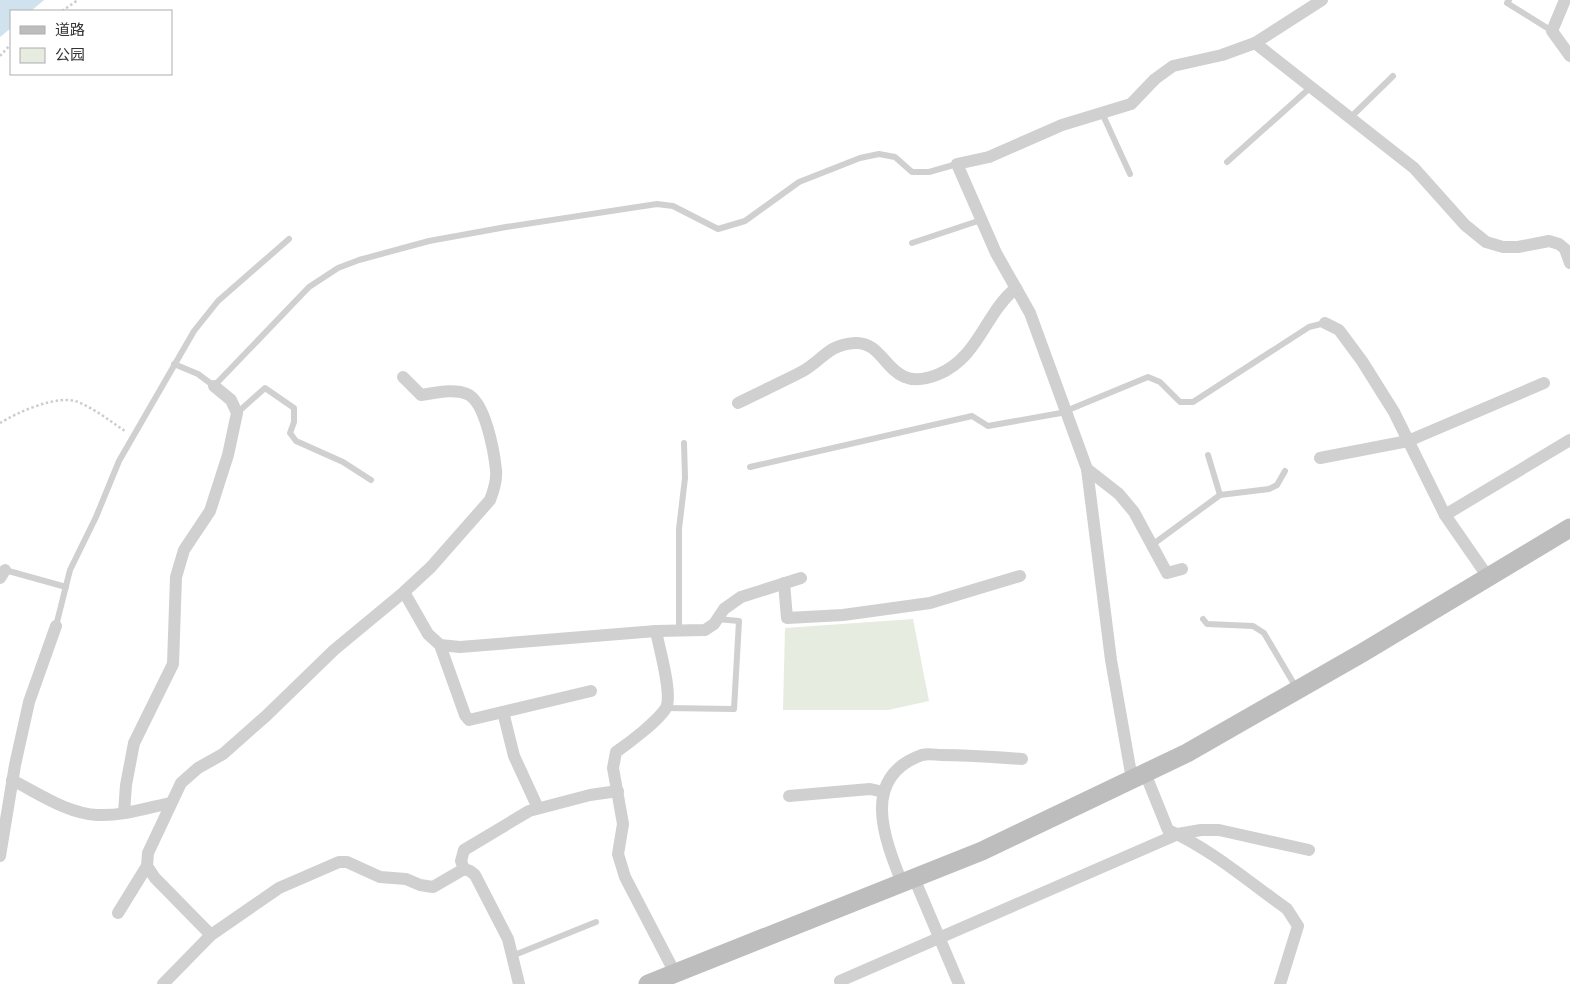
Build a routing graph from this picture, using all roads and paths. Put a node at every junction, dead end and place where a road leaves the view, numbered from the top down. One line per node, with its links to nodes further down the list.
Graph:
1 (78, 0): 5 (path)
2 (1322, 0): 7 (street)
3 (1509, 0): 6 (lane)
4 (1565, 0): 6 (street)
5 (63, 10)
6 (1552, 31): 10 (street)
7 (1255, 43): 12 (street); 13 (street)
8 (10, 45): 9 (path)
9 (0, 56)
10 (1570, 56)
11 (1393, 76): 14 (lane)
12 (1311, 87): 14 (street); 15 (lane)
13 (1102, 113): 16 (street); 17 (lane)
14 (1350, 118): 21 (street)
15 (1227, 162)
16 (957, 164): 18 (street); 27 (lane)
17 (1130, 174)
18 (982, 220): 20 (lane); 22 (street)
19 (289, 239): 24 (lane)
20 (912, 243)
21 (1570, 263)
22 (1016, 288): 28 (street); 29 (street)
23 (1325, 324): 29 (lane); 34 (street)
24 (174, 364): 27 (lane); 32 (lane)
25 (403, 377): 53 (street)
26 (1544, 383): 34 (street)
27 (214, 386): 30 (street)
28 (738, 403)
29 (1066, 410): 38 (lane); 39 (street)
30 (237, 414): 41 (lane); 72 (street)
31 (0, 423): 32 (path)
32 (133, 436): 52 (lane)
33 (1570, 440): 43 (street)
34 (1408, 441): 37 (street); 43 (street)
35 (684, 443): 58 (lane)
36 (1208, 455): 42 (lane)
37 (1320, 458)
38 (750, 467)
39 (1087, 469): 45 (street); 65 (street)
40 (1285, 471): 42 (lane)
41 (371, 480)
42 (1220, 495): 45 (lane)
43 (1445, 515): 49 (street)
44 (1570, 528): 49 (street)
45 (1152, 544): 46 (street)
46 (1182, 570)
47 (2, 574): 52 (lane)
48 (1020, 576): 51 (street)
49 (1488, 577): 60 (street)
50 (801, 578): 51 (street)
51 (784, 583): 54 (street)
52 (66, 586): 56 (lane)
53 (404, 592): 59 (street); 70 (street)
54 (717, 619): 58 (street); 62 (lane)
55 (1203, 619): 60 (lane)
56 (56, 626): 66 (street)
57 (656, 631): 58 (street); 59 (street); 62 (street)
58 (679, 631)
59 (440, 645): 63 (street)
60 (1297, 690): 65 (street)
61 (591, 691): 63 (street)
62 (666, 708): 67 (street)
63 (503, 712): 71 (street)
64 (1022, 758): 68 (street)
65 (1139, 776): 73 (street); 78 (street)
66 (12, 780): 72 (street); 75 (street)
67 (618, 791): 71 (street); 84 (street)
68 (884, 792): 69 (street); 78 (street)
69 (789, 796)
70 (170, 803): 72 (street); 76 (street)
71 (538, 808): 77 (street)
72 (124, 813)
73 (1178, 834): 74 (street); 82 (street); 90 (street)
74 (1309, 850)
75 (0, 856)
76 (147, 866): 79 (street); 81 (street)
77 (464, 869): 81 (street); 83 (street)
78 (908, 880): 82 (street); 84 (street)
79 (118, 913)
80 (596, 922): 83 (lane)
81 (211, 935): 86 (street)
82 (940, 937): 85 (street); 89 (street)
83 (512, 956): 87 (street)
84 (675, 973): 88 (street)
85 (840, 981)
86 (163, 984)
87 (518, 984)
88 (648, 984)
89 (959, 984)
90 (1280, 984)

